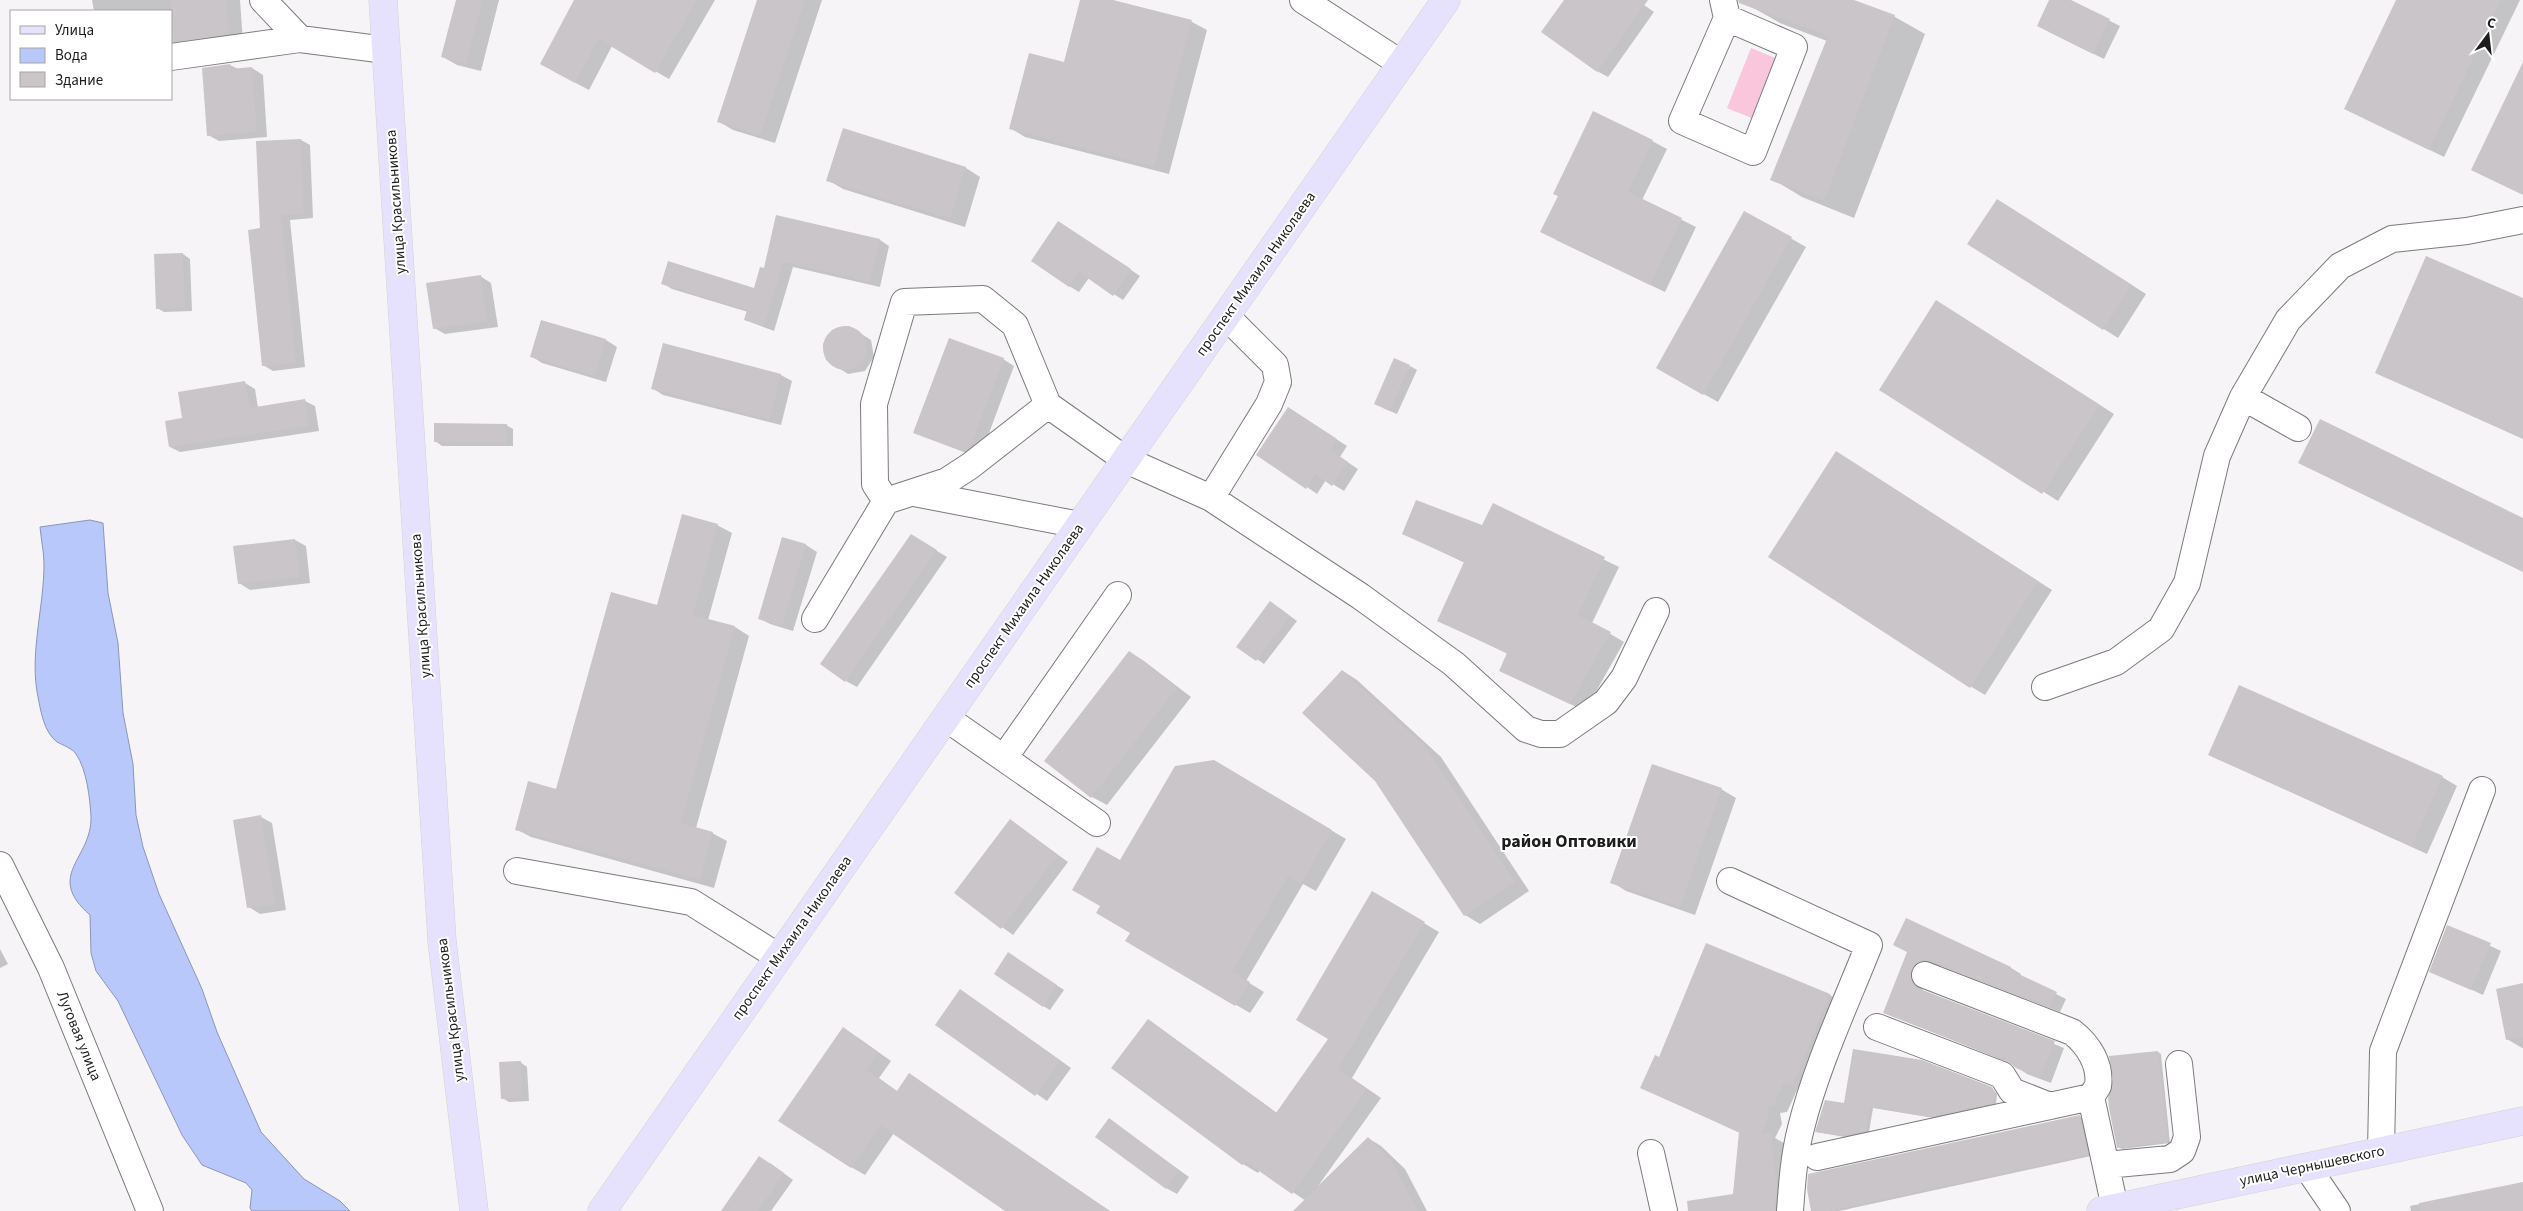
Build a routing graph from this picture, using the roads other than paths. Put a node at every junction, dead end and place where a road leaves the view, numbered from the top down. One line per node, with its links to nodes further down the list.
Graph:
1 (263, 0): 6 (street)
2 (383, 0): 7 (main road, улица Красильникова)
3 (1303, 0): 9 (street)
4 (1446, 0): 9 (main road, проспект Михаила Николаева)
5 (1725, 9): 5 (street)
6 (300, 39): 7 (street); 8 (street)
7 (386, 50): 45 (main road, улица Красильникова)
8 (172, 57)
9 (1402, 64): 11 (main road, проспект Михаила Николаева)
10 (2523, 220): 12 (street)
11 (1226, 316): 15 (main road, проспект Михаила Николаева); 17 (street)
12 (2243, 397): 14 (street); 23 (street)
13 (1048, 405): 15 (street); 16 (street); 18 (street)
14 (2298, 428)
15 (1126, 460): 17 (street); 19 (main road, проспект Михаила Николаева)
16 (911, 492): 18 (street); 19 (street)
17 (1212, 498): 21 (street)
18 (886, 501): 22 (street)
19 (1080, 525): 24 (main road, проспект Михаила Николаева)
20 (1118, 595): 25 (street)
21 (1656, 610)
22 (815, 619)
23 (2045, 687)
24 (946, 718): 25 (street); 31 (main road, проспект Михаила Николаева)
25 (1004, 758): 27 (street)
26 (2482, 790): 38 (street)
27 (1097, 823)
28 (0, 865): 44 (street, Луговая улица)
29 (517, 872): 31 (street)
30 (1730, 881): 48 (street)
31 (779, 957): 46 (main road, проспект Михаила Николаева)
32 (1925, 975): 35 (street)
33 (1877, 1027): 36 (street)
34 (2179, 1064): 41 (street)
35 (2091, 1097): 36 (street); 41 (street)
36 (2050, 1106): 40 (street)
37 (2523, 1121): 38 (main road, улица Чернышевского)
38 (2381, 1151): 42 (main road, улица Чернышевского)
39 (1651, 1153): 47 (street)
40 (1817, 1157)
41 (2106, 1165): 43 (street)
42 (2307, 1167): 43 (main road, улица Чернышевского); 49 (street)
43 (2108, 1210)
44 (150, 1211)
45 (474, 1211)
46 (602, 1211)
47 (1664, 1211)
48 (1790, 1211)
49 (2337, 1211)

